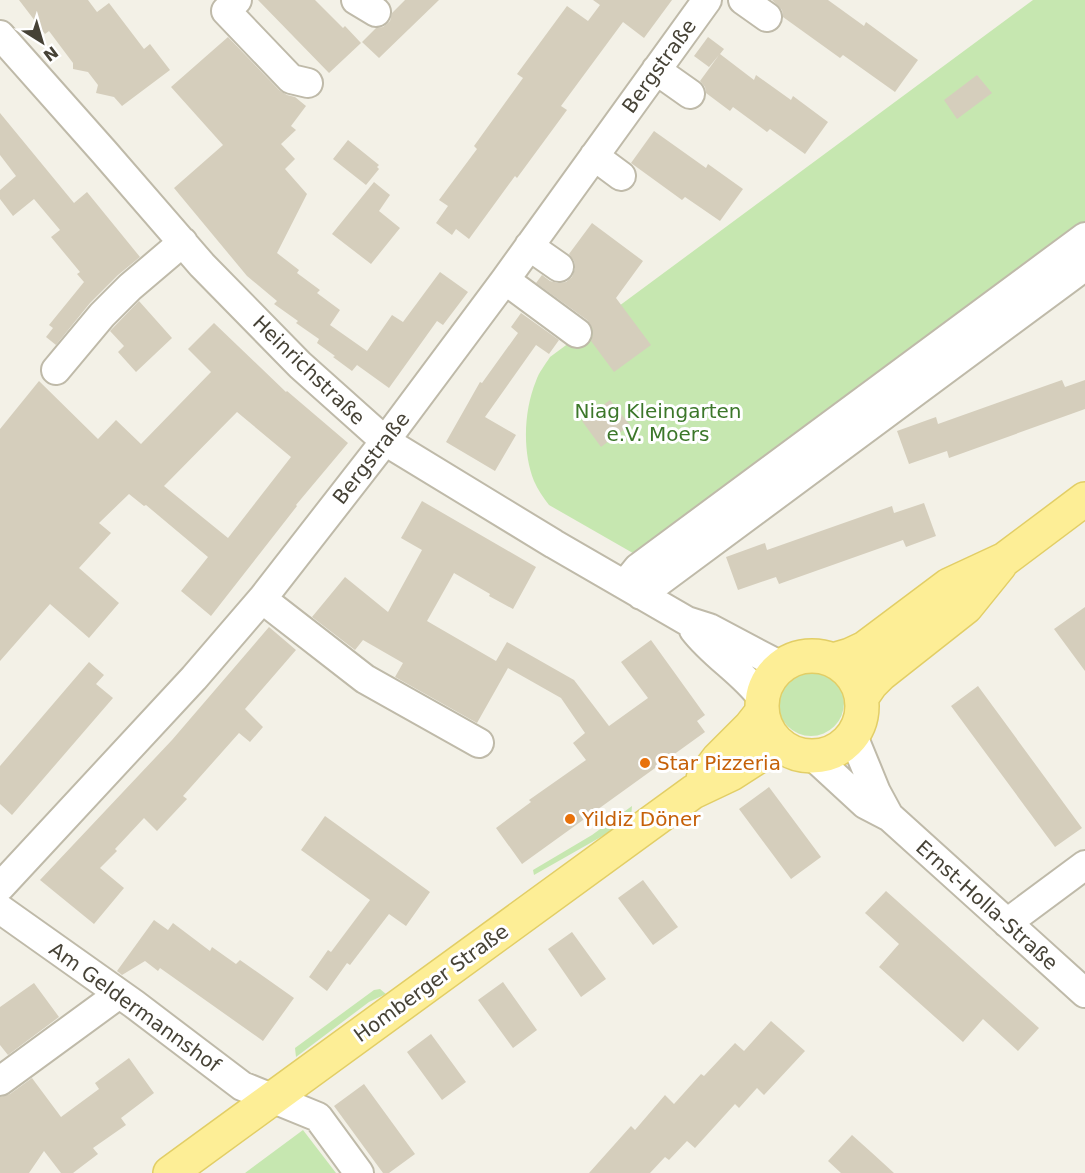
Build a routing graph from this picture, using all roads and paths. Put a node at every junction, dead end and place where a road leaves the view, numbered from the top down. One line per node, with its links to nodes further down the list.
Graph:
1 (707, 0): 6 (street, Bergstraße)
2 (744, 0): 4 (street)
3 (226, 4): 7 (street)
4 (766, 17)
5 (0, 35): 12 (street, Heinrichstraße)
6 (656, 70): 8 (street); 9 (street, Bergstraße)
7 (308, 83)
8 (690, 94)
9 (594, 156): 10 (street); 13 (street, Bergstraße)
10 (621, 176)
11 (1085, 237): 22 (street)
12 (183, 242): 18 (street); 19 (street, Heinrichstraße)
13 (529, 246): 15 (street); 16 (street, Bergstraße)
14 (1085, 266): 22 (street)
15 (559, 267)
16 (505, 280): 17 (street); 19 (street, Bergstraße)
17 (577, 333)
18 (56, 370)
19 (385, 441): 22 (street, Heinrichstraße); 23 (street, Bergstraße)
20 (1085, 499): 21 (main road)
21 (1005, 559): 25 (main road); 27 (main road)
22 (633, 590): 24 (street, Heinrichstraße)
23 (262, 599): 30 (street); 36 (street, Bergstraße)
24 (687, 621): 26 (street, Heinrichstraße); 28 (street, Heinrichstraße)
25 (832, 660): 26 (main road); 27 (main road)
26 (781, 666): 28 (main road)
27 (862, 697): 29 (main road)
28 (762, 706): 31 (main road); 33 (main road, Homberger Straße)
29 (853, 736): 32 (main road); 34 (street, Ernst-Holla-Straße)
30 (479, 743)
31 (778, 744): 32 (main road); 33 (main road, Homberger Straße)
32 (814, 757): 34 (street, Ernst-Holla-Straße)
33 (693, 792): 42 (main road, Homberger Straße)
34 (890, 817): 38 (street, Ernst-Holla-Straße)
35 (1085, 866): 38 (street)
36 (0, 887)
37 (0, 909): 40 (street, Am Geldermannshof)
38 (1007, 923): 39 (street, Ernst-Holla-Straße)
39 (1085, 993)
40 (119, 994): 41 (street); 42 (street, Am Geldermannshof)
41 (0, 1081)
42 (272, 1098): 43 (main road, Homberger Straße); 44 (street, Am Geldermannshof)
43 (170, 1173)
44 (359, 1173)

